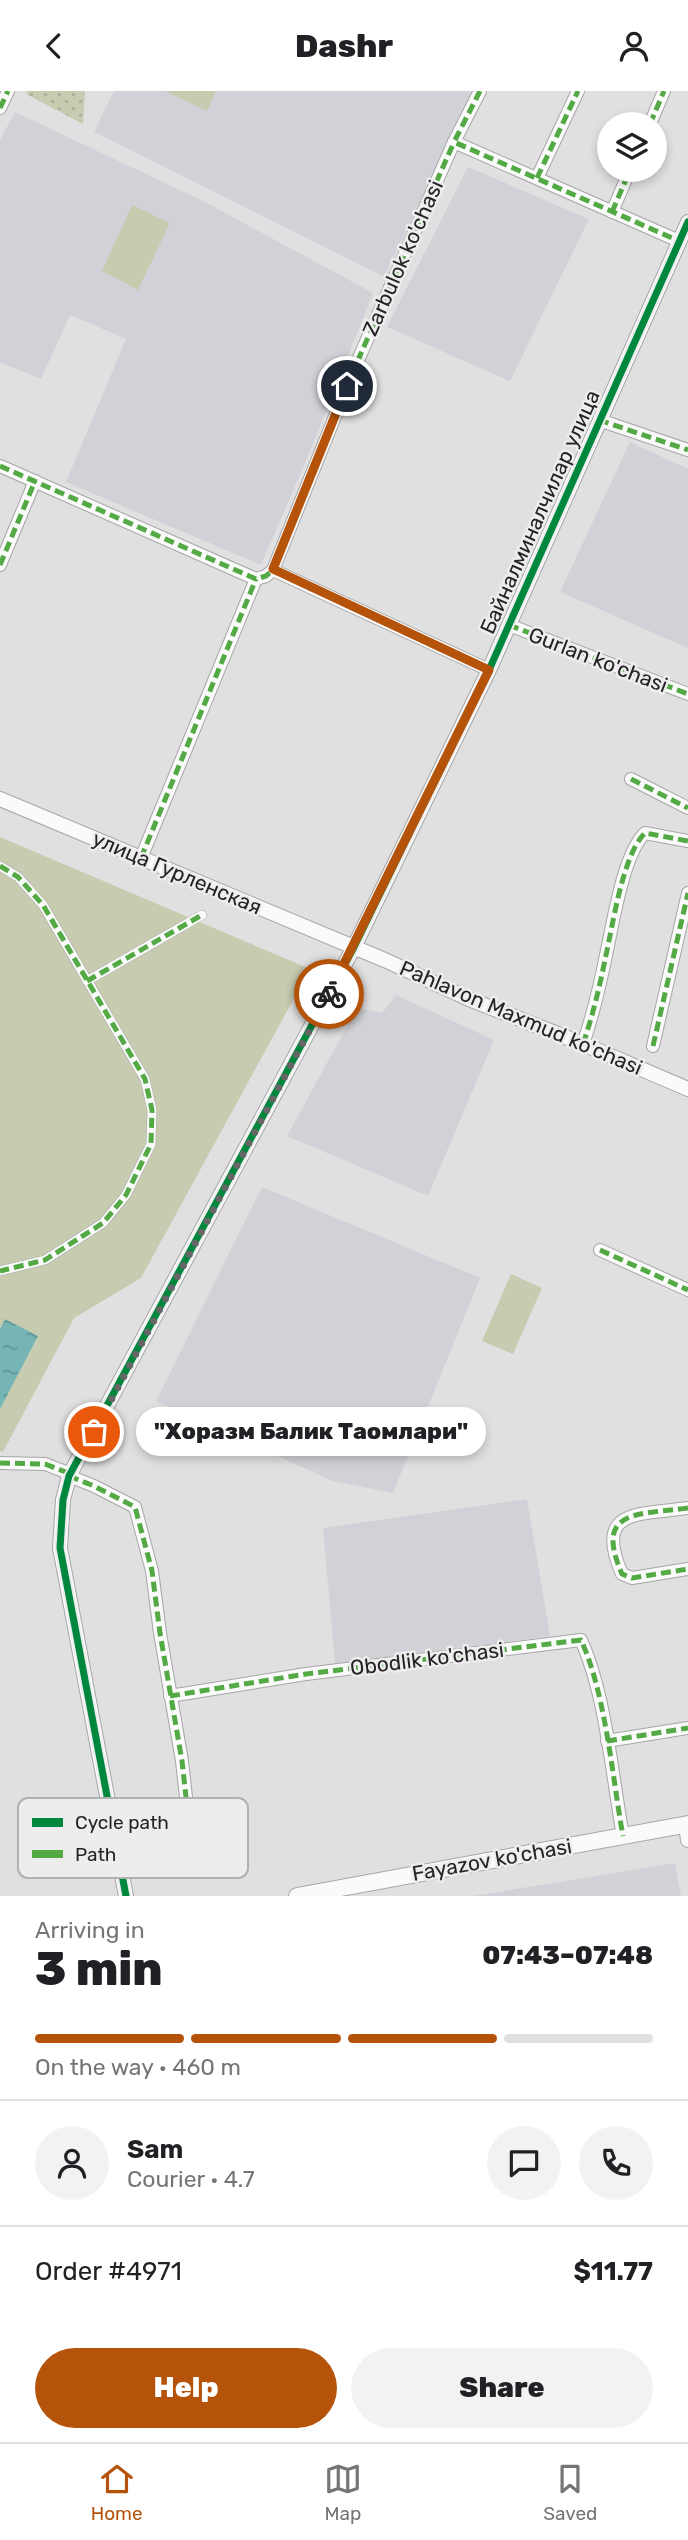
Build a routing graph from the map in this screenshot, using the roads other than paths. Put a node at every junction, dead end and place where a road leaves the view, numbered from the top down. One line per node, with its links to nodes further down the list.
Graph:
1 (8, 91): 5 (street)
2 (480, 91): 7 (street, Zarbulok ko'chasi)
3 (578, 91): 8 (street)
4 (664, 91): 6 (street)
5 (0, 108)
6 (655, 112)
7 (454, 142): 8 (street); 18 (street, Zarbulok ko'chasi)
8 (537, 178): 10 (street)
9 (625, 182): 10 (street)
10 (612, 212): 12 (street)
11 (688, 222): 12 (street, Байналминалчилар улица)
12 (679, 241): 13 (street, Байналминалчилар улица)
13 (599, 421): 14 (street); 20 (street, Байналминалчилар улица)
14 (688, 450)
15 (0, 466): 16 (street)
16 (35, 481): 17 (street); 19 (street)
17 (0, 565)
18 (273, 569): 19 (street); 21 (street)
19 (256, 579): 27 (street)
20 (509, 625): 21 (street, Байналминалчилар улица); 22 (street, Gurlan ko'chasi)
21 (489, 670): 31 (street, Байналминалчилар улица)
22 (688, 694)
23 (632, 779): 25 (street)
24 (0, 799): 27 (street, улица Гурленская)
25 (688, 808)
26 (688, 841): 33 (street)
27 (141, 858): 31 (street, улица Гурленская)
28 (0, 866): 32 (street)
29 (688, 893): 34 (street)
30 (202, 915): 32 (street)
31 (354, 947): 33 (street, Pahlavon Maxmud ko'chasi); 40 (street, Байналминалчилар улица)
32 (87, 981): 37 (street)
33 (583, 1044): 35 (street, Pahlavon Maxmud ko'chasi)
34 (653, 1046)
35 (688, 1090)
36 (600, 1250): 38 (street)
37 (0, 1271)
38 (688, 1290)
39 (0, 1463): 40 (street)
40 (70, 1475): 43 (street); 46 (street, Байналминалчилар улица)
41 (688, 1508): 42 (street)
42 (688, 1569)
43 (170, 1696): 45 (street, Obodlik ko'chasi); 47 (street)
44 (688, 1728): 45 (street)
45 (607, 1741): 49 (street, Obodlik ko'chasi)
46 (107, 1798)
47 (186, 1798)
48 (687, 1830): 49 (main road, Fayazov ko'chasi)
49 (623, 1836): 52 (main road, Fayazov ko'chasi)
50 (123, 1878): 51 (street, Байналминалчилар улица)
51 (126, 1896)
52 (297, 1896)

